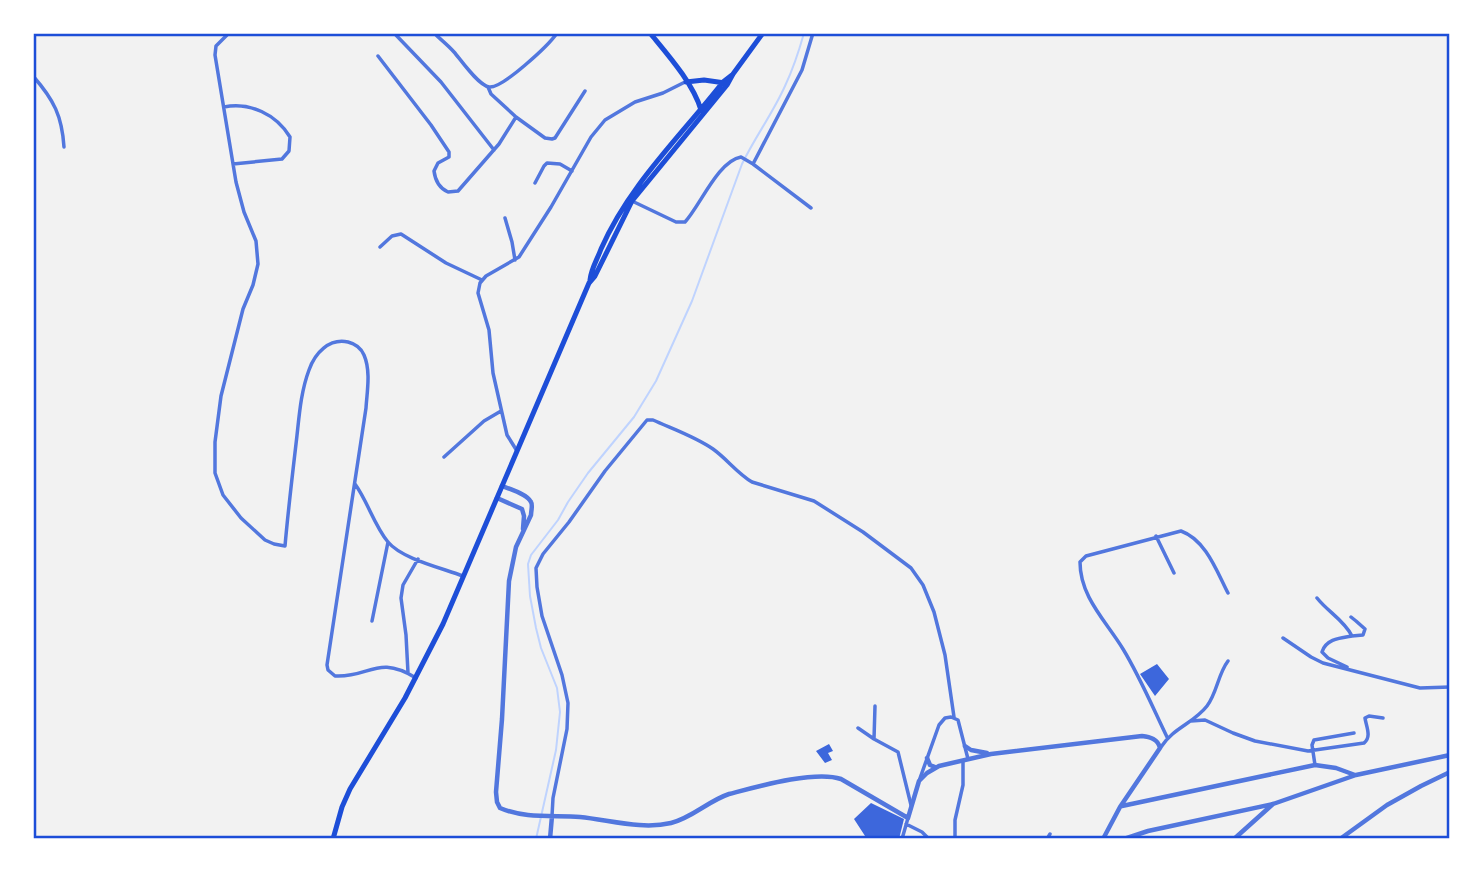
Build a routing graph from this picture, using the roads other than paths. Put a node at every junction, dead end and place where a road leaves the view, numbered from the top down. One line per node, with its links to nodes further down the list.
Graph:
1 (229, 33): 14 (street)
2 (394, 33): 19 (street)
3 (434, 33): 12 (street)
4 (557, 33): 12 (street)
5 (650, 33): 10 (main road)
6 (763, 33): 11 (main road)
7 (813, 33): 20 (street)
8 (378, 56): 19 (street)
9 (33, 76): 18 (street)
10 (686, 82): 11 (main road); 15 (main road); 22 (street)
11 (725, 84): 15 (main road); 17 (main road)
12 (488, 87): 16 (street)
13 (584, 91): 16 (street)
14 (224, 107): 21 (street); 21 (street)
15 (701, 110): 17 (main road)
16 (516, 117): 19 (street)
17 (691, 125): 24 (main road)
18 (64, 147)
19 (494, 150)
20 (751, 163): 24 (street); 25 (street)
21 (233, 164): 33 (street)
22 (572, 171): 23 (street); 28 (street)
23 (535, 183)
24 (630, 200): 31 (main road)
25 (811, 208)
26 (505, 218): 28 (street)
27 (380, 247): 29 (street)
28 (515, 260): 29 (street)
29 (482, 280): 30 (street)
30 (501, 411): 31 (street); 32 (street)
31 (517, 451): 34 (main road)
32 (444, 457)
33 (355, 484): 38 (street); 50 (street)
34 (502, 486): 35 (main road); 36 (street)
35 (496, 498): 36 (street); 41 (main road)
36 (522, 534): 77 (street)
37 (1156, 536): 40 (street); 42 (street); 59 (street)
38 (388, 542): 39 (street); 45 (street)
39 (418, 559): 41 (street); 50 (street)
40 (1174, 573)
41 (465, 576): 51 (main road)
42 (1228, 593)
43 (1317, 598): 46 (street)
44 (1351, 617): 46 (street)
45 (372, 621)
46 (1352, 636): 49 (street)
47 (1283, 638): 49 (street)
48 (1228, 660): 56 (street)
49 (1349, 669): 52 (street)
50 (408, 673): 51 (street)
51 (416, 678): 79 (main road)
52 (1450, 687)
53 (875, 706): 60 (street)
54 (954, 717): 61 (street); 65 (street); 77 (street)
55 (1383, 719): 56 (street)
56 (1191, 721): 59 (street)
57 (858, 728): 60 (street)
58 (1354, 733): 67 (street)
59 (1167, 737): 62 (street)
60 (874, 739): 75 (street)
61 (965, 746): 63 (street); 66 (street)
62 (1160, 748): 63 (street); 76 (street)
63 (991, 754): 66 (street)
64 (1450, 755): 71 (street)
65 (927, 758): 68 (street); 72 (street)
66 (965, 760): 68 (street); 83 (street)
67 (1315, 762): 69 (street); 76 (street)
68 (936, 768): 72 (street)
69 (1336, 768): 71 (street); 73 (street)
70 (1450, 772): 87 (street)
71 (1356, 775): 73 (street)
72 (919, 781): 75 (street)
73 (1336, 783): 74 (street)
74 (1273, 804): 85 (street); 86 (street)
75 (911, 805): 78 (street)
76 (1120, 807): 84 (street)
77 (552, 816): 78 (street); 80 (street)
78 (907, 821): 81 (street); 82 (street)
79 (332, 839)
80 (550, 839)
81 (902, 839)
82 (929, 839)
83 (955, 839)
84 (1103, 839)
85 (1124, 839)
86 (1234, 839)
87 (1340, 839)

